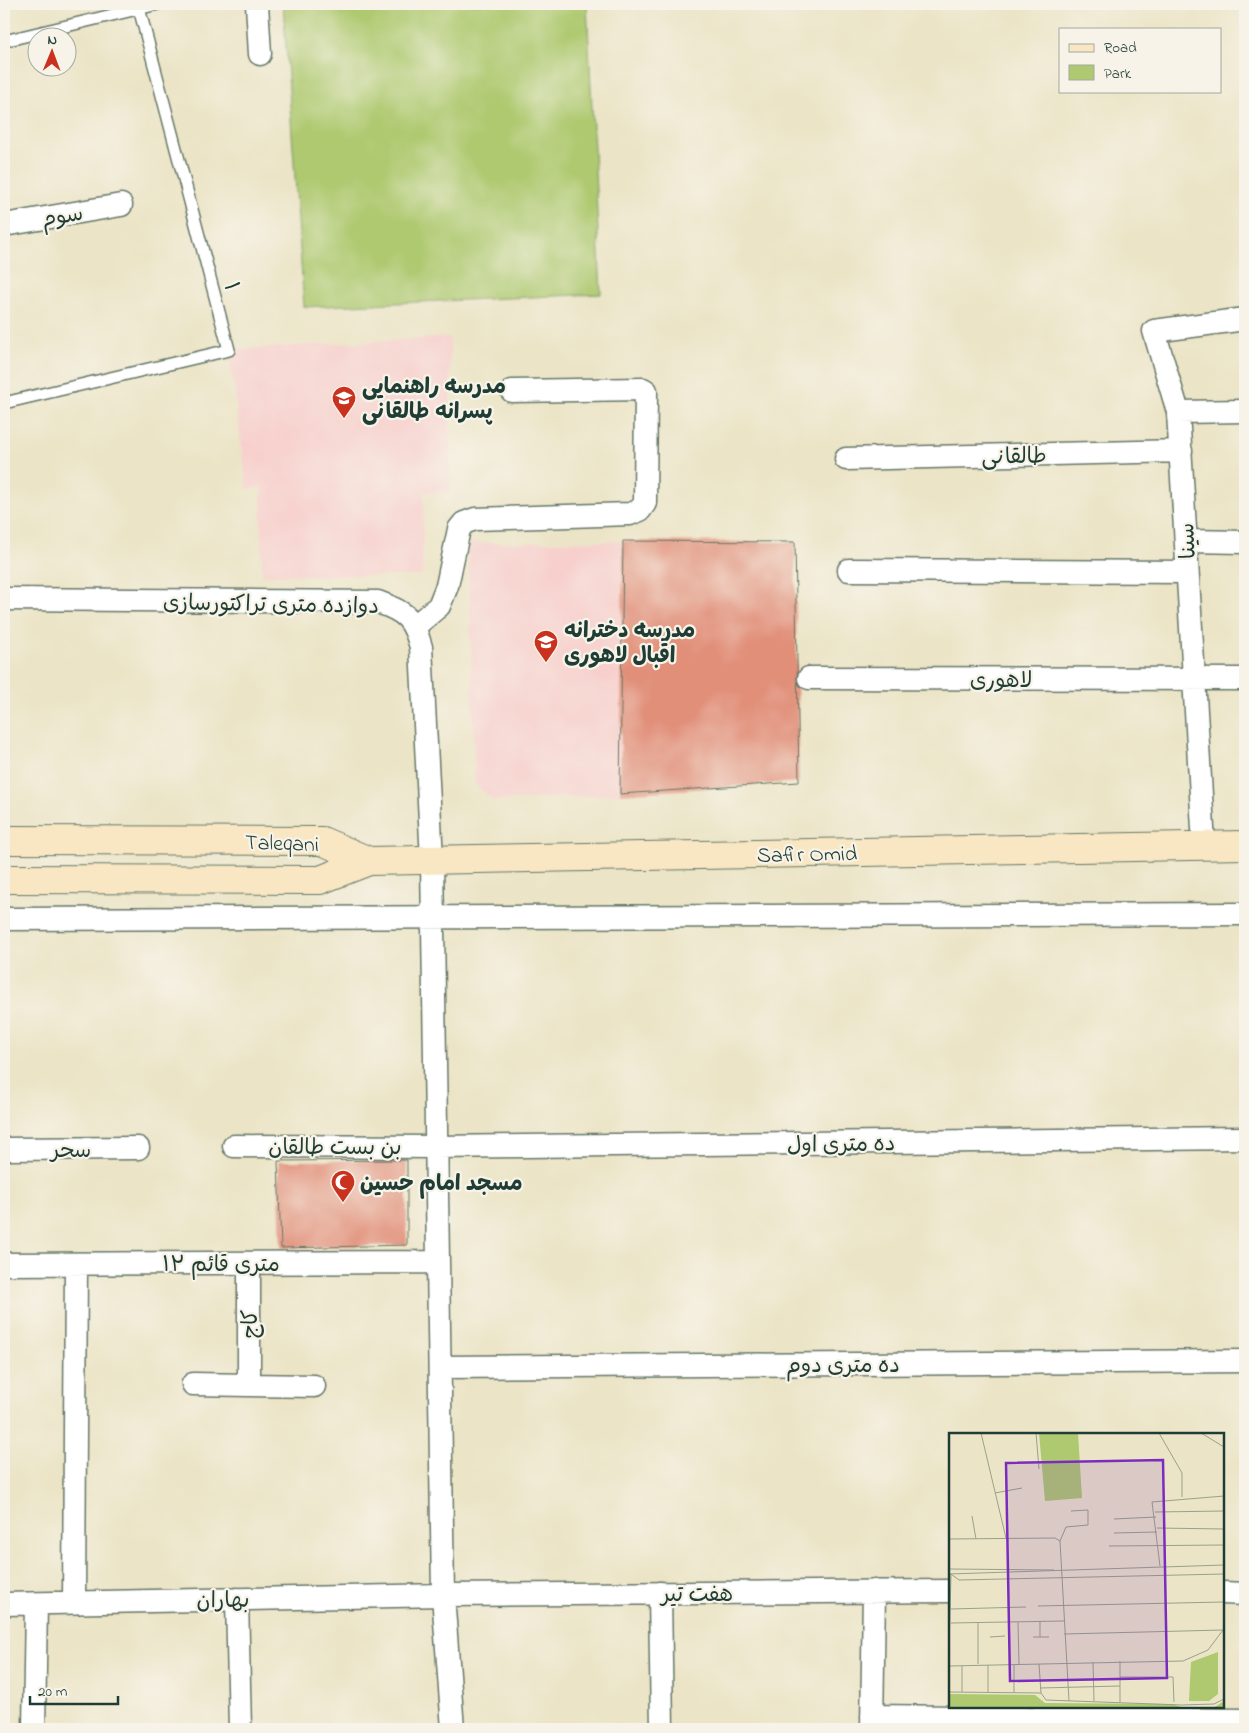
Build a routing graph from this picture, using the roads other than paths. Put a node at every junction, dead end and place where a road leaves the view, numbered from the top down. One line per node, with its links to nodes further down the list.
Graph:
1 (158, 4): 3 (lane)
2 (257, 4): 5 (street)
3 (139, 8): 4 (lane); 10 (lane, ‍۱)
4 (4, 41)
5 (260, 54)
6 (121, 205): 7 (street, سوم)
7 (4, 225)
8 (1245, 319): 12 (street, سینا)
9 (512, 391): 20 (street)
10 (4, 403)
11 (1245, 411): 12 (street)
12 (1178, 412): 13 (street, سینا)
13 (1181, 451): 14 (street, طالقانی); 15 (street, سینا)
14 (846, 458)
15 (1186, 540): 16 (street); 18 (street, سینا)
16 (1245, 542)
17 (849, 570): 18 (street)
18 (1187, 572): 22 (street, سینا)
19 (4, 599): 20 (street, دوازده متری تراکتورسازی)
20 (415, 626): 27 (street)
21 (808, 678): 22 (street, لاهوری)
22 (1194, 679): 23 (street, لاهوری); 25 (street, سینا)
23 (1245, 679)
24 (4, 840): 28 (main road, Taleqani)
25 (1204, 845): 26 (main road, Safir Omid); 27 (main road, Safir Omid)
26 (1245, 845)
27 (432, 860): 28 (main road, Safir Omid); 31 (street)
28 (369, 861): 29 (main road, Taleqani)
29 (4, 879)
30 (1245, 914): 31 (street)
31 (433, 916): 32 (street); 35 (street)
32 (4, 919)
33 (1245, 1138): 35 (street, ده متری اول)
34 (234, 1146): 35 (street, بن بست طالقان)
35 (436, 1147): 38 (street)
36 (138, 1148): 37 (street, سحر)
37 (4, 1149)
38 (437, 1262): 39 (street, ۱۲ متری قائم); 43 (street)
39 (249, 1263): 41 (street, ۱۲ متری قائم); 45 (street, کاج)
40 (4, 1264): 41 (street, ۱۲ متری قائم)
41 (76, 1264): 54 (street)
42 (1245, 1361): 43 (street, ده متری دوم)
43 (440, 1367): 52 (street)
44 (193, 1384): 45 (street)
45 (249, 1385): 46 (street)
46 (314, 1386)
47 (874, 1591): 48 (street, هفت تیر); 49 (street, هفت تیر); 58 (street)
48 (949, 1591)
49 (660, 1593): 52 (street, هفت تیر); 62 (street)
50 (1224, 1594): 51 (street)
51 (1245, 1594)
52 (443, 1595): 53 (street, بهاران); 61 (street)
53 (237, 1599): 54 (street, بهاران); 60 (street)
54 (74, 1602): 56 (street, بهاران)
55 (4, 1604): 56 (street, بهاران)
56 (36, 1604): 59 (street)
57 (1245, 1720): 58 (street)
58 (872, 1723)
59 (34, 1729)
60 (240, 1729)
61 (453, 1729)
62 (662, 1729)

